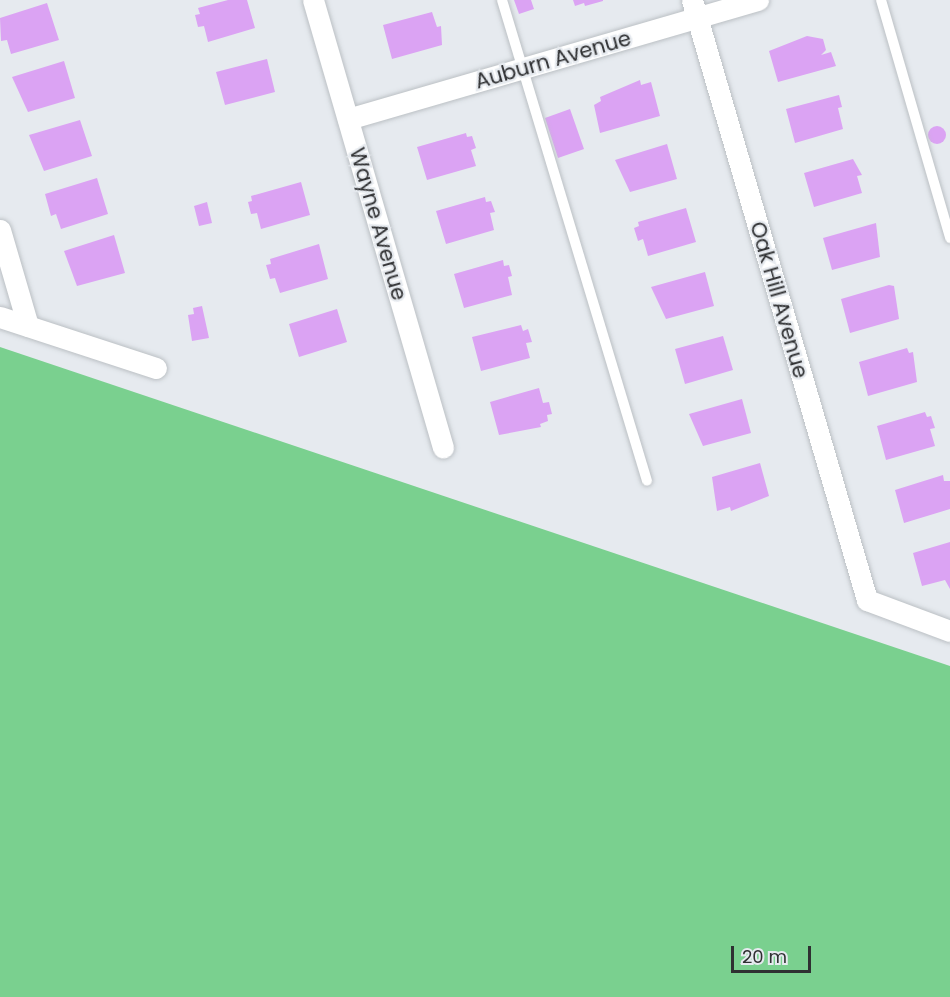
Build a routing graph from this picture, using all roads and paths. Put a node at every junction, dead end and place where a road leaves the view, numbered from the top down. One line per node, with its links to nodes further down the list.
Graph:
1 (313, 0): 7 (street, Wayne Avenue)
2 (502, 0): 6 (lane)
3 (758, 0): 5 (street, Auburn Avenue)
4 (881, 0): 9 (lane)
5 (694, 9): 6 (street, Auburn Avenue); 15 (street, Oak Hill Avenue)
6 (523, 68): 7 (street, Auburn Avenue); 14 (lane)
7 (348, 119): 13 (street, Wayne Avenue)
8 (0, 230): 11 (street)
9 (950, 238)
10 (0, 317): 11 (street)
11 (28, 326): 12 (street)
12 (156, 368)
13 (443, 447)
14 (646, 481)
15 (950, 630)

